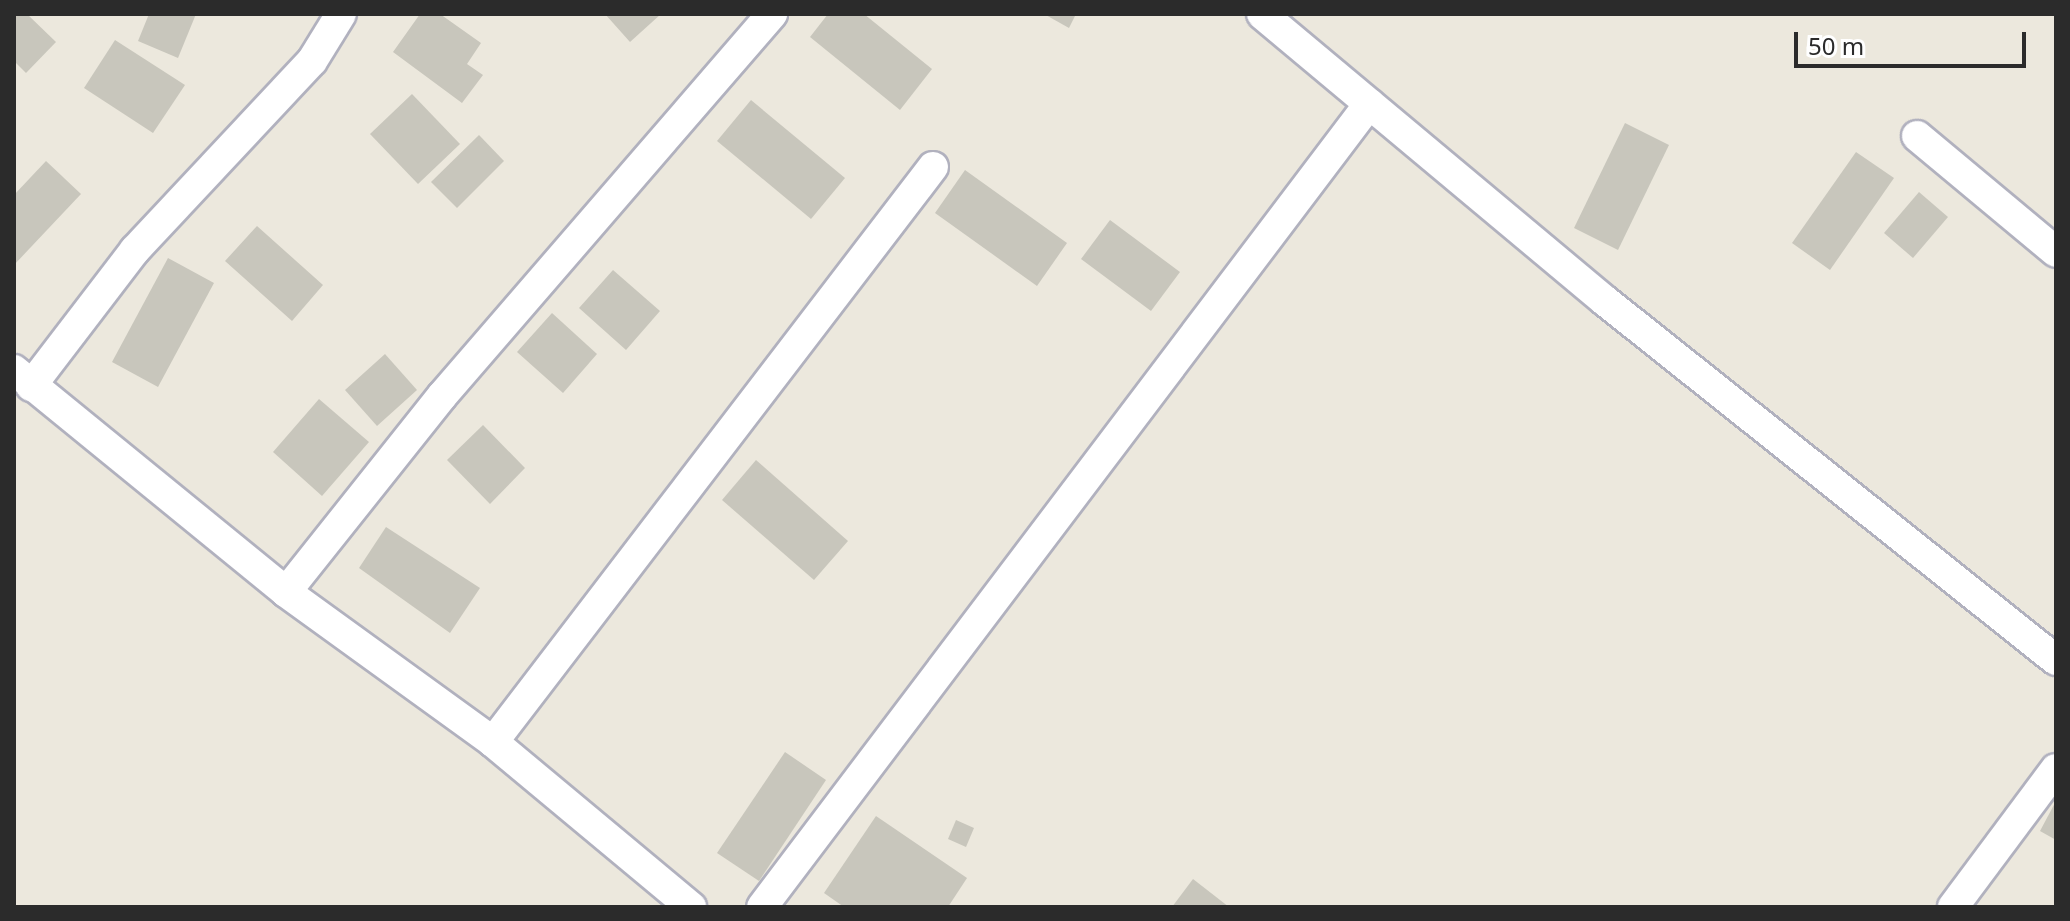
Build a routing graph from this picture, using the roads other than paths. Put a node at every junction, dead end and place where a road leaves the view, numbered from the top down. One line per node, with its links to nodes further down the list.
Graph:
1 (341, 14): 8 (street)
2 (772, 14): 9 (street)
3 (1262, 14): 4 (street)
4 (1369, 104): 10 (street); 14 (street)
5 (1917, 136): 7 (street)
6 (933, 167): 11 (street)
7 (2056, 252)
8 (22, 378): 9 (street)
9 (286, 592): 11 (street)
10 (2056, 660)
11 (493, 742): 13 (street)
12 (2056, 769): 15 (street)
13 (691, 907)
14 (762, 907)
15 (1953, 907)

